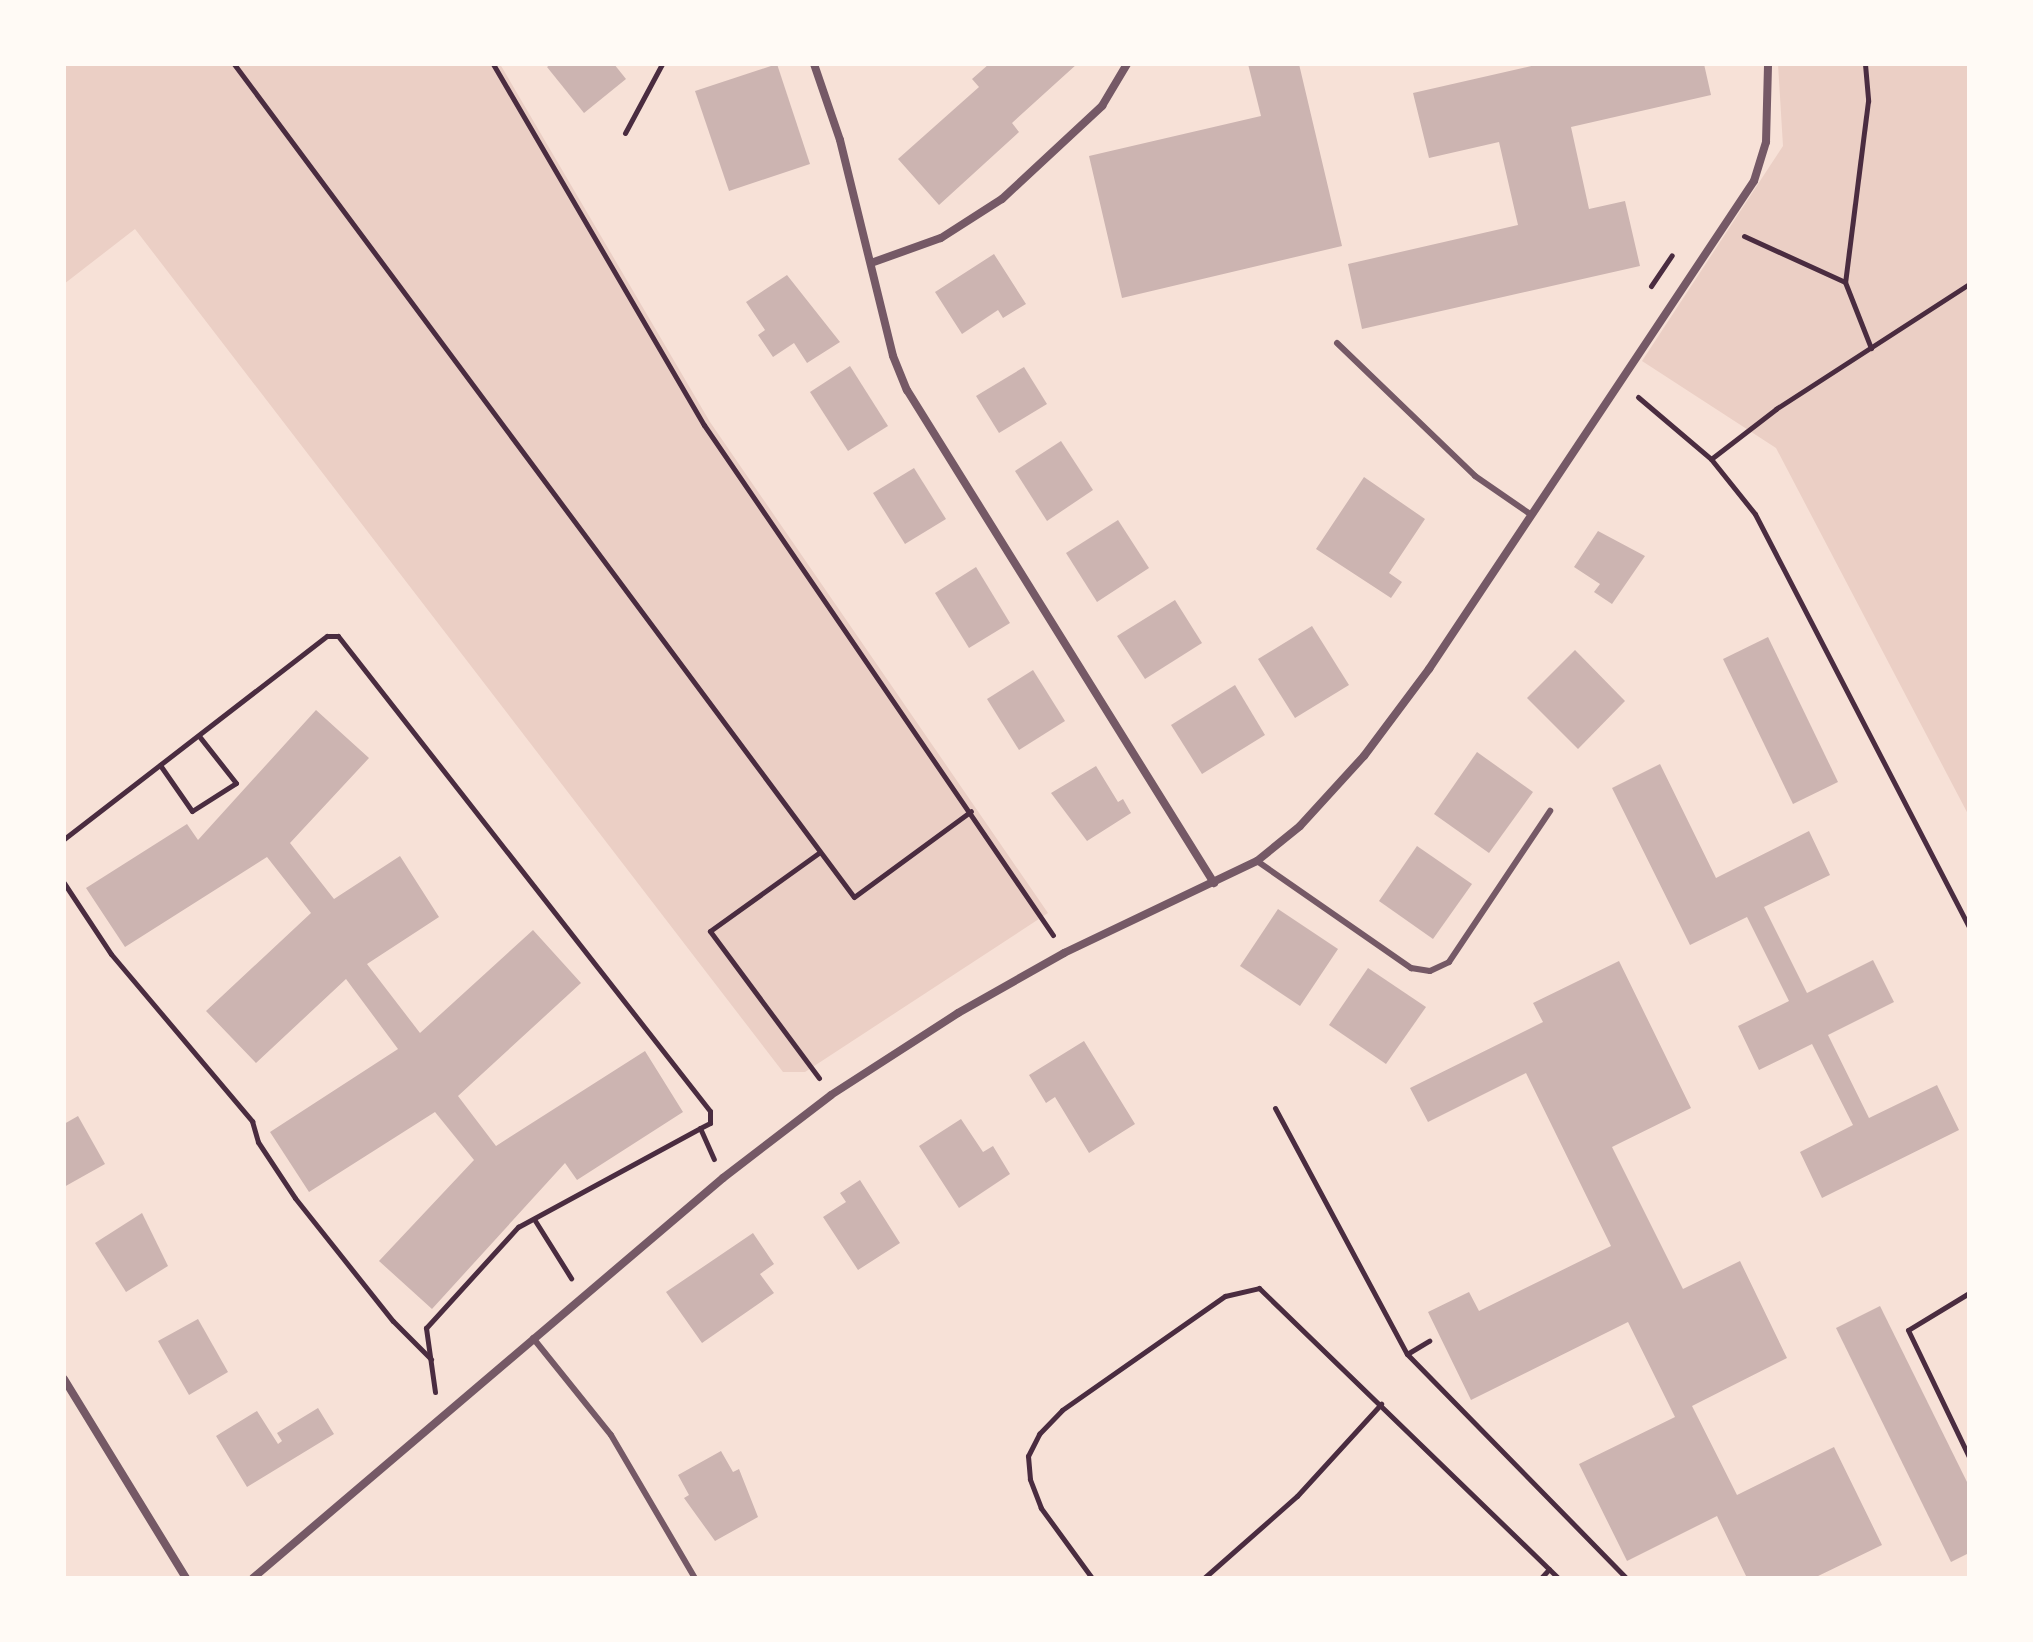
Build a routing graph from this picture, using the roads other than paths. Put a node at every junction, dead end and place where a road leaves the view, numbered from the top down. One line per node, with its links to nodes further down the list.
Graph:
1 (814, 64): 4 (street)
2 (1127, 64): 4 (street)
3 (1768, 64): 6 (street)
4 (871, 263): 9 (street)
5 (1337, 343): 6 (lane)
6 (1530, 514): 8 (street)
7 (1550, 811): 8 (lane)
8 (1257, 861): 9 (street)
9 (1214, 883): 10 (street)
10 (533, 1338): 13 (street); 14 (lane)
11 (64, 1379): 12 (street)
12 (186, 1578)
13 (253, 1578)
14 (695, 1578)

